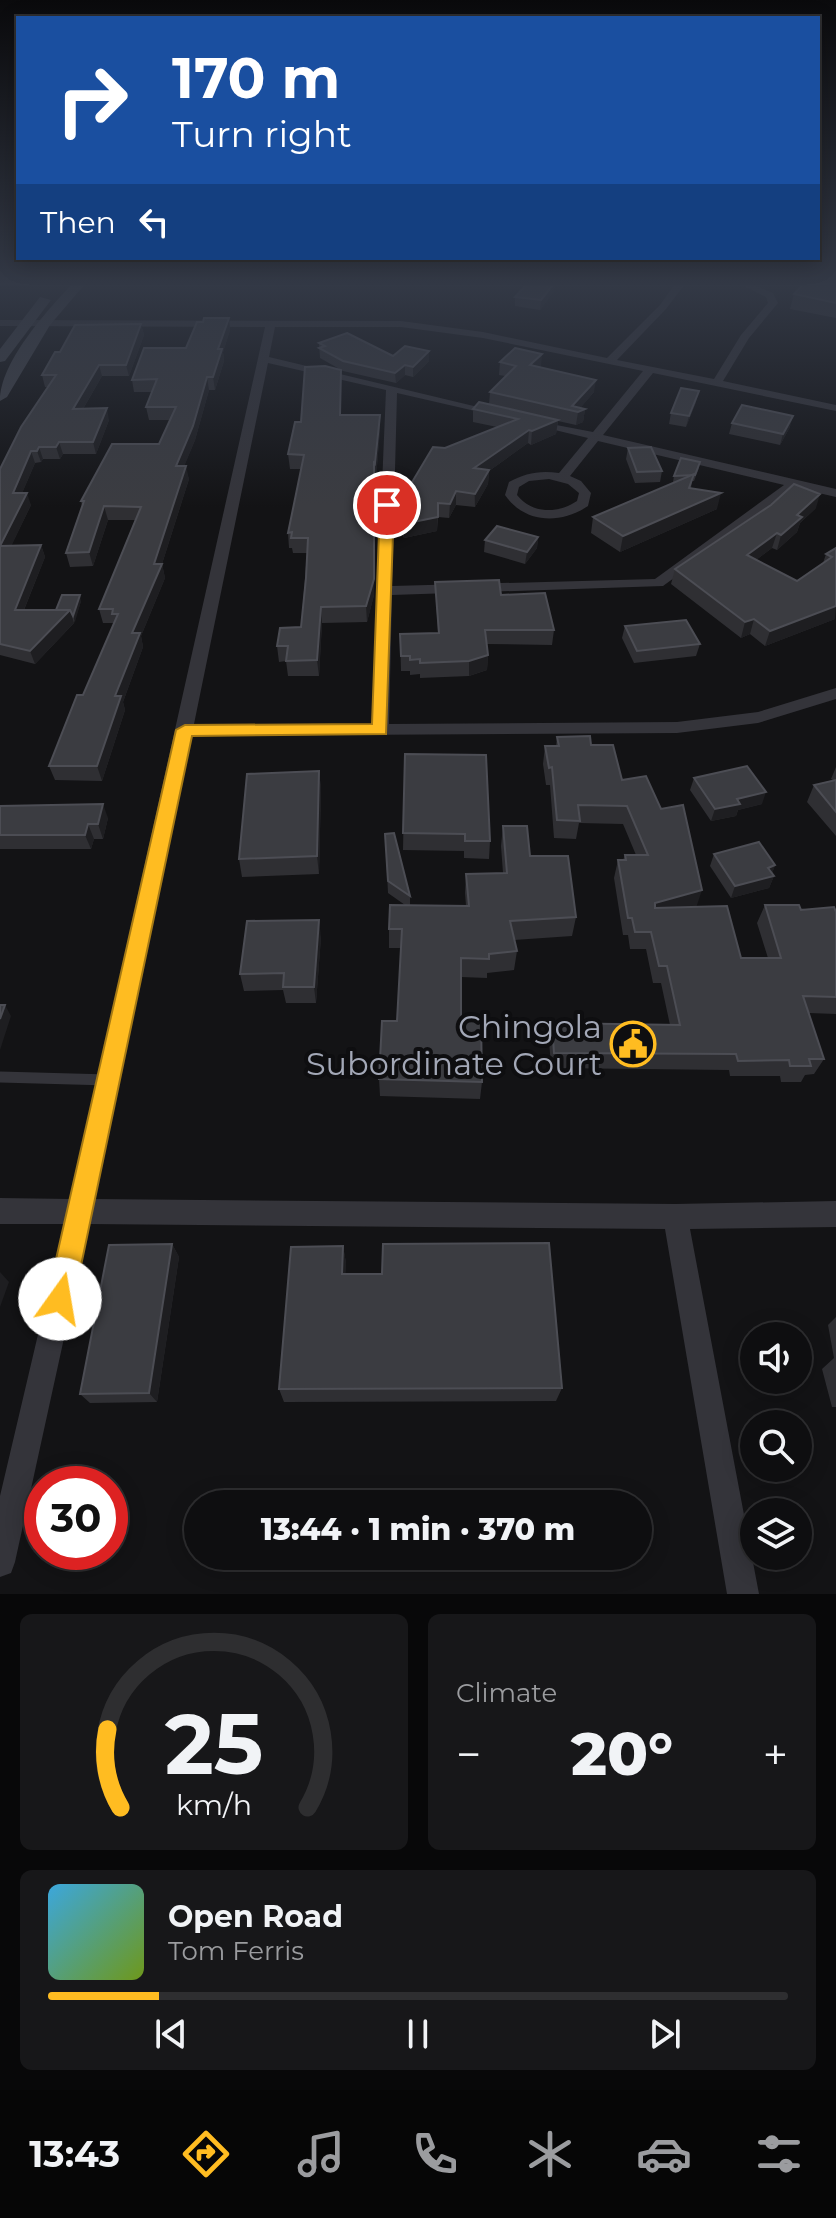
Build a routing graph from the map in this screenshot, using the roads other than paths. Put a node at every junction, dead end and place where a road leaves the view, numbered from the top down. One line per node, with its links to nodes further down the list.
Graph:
1 (23, 358): 6 (street)
2 (602, 358): 5 (street)
3 (732, 358): 9 (street)
4 (266, 359): 10 (street); 19 (street)
5 (611, 360): 7 (street)
6 (17, 369): 8 (street); 11 (street)
7 (651, 369): 9 (street); 13 (street)
8 (0, 370)
9 (717, 383): 12 (street)
10 (392, 389): 13 (street); 17 (street)
11 (0, 397)
12 (836, 408)
13 (594, 436): 14 (street); 15 (street)
14 (562, 477): 14 (street)
15 (795, 483): 16 (street); 17 (street)
16 (836, 493)
17 (384, 591): 20 (street)
18 (836, 693): 20 (street)
19 (185, 730): 20 (street); 22 (street)
20 (380, 730)
21 (0, 1077): 22 (lane)
22 (109, 1080): 24 (street)
23 (0, 1211): 24 (street)
24 (80, 1211): 26 (street); 27 (street)
25 (836, 1214): 26 (street)
26 (675, 1217): 28 (street)
27 (0, 1562)
28 (743, 1594)

